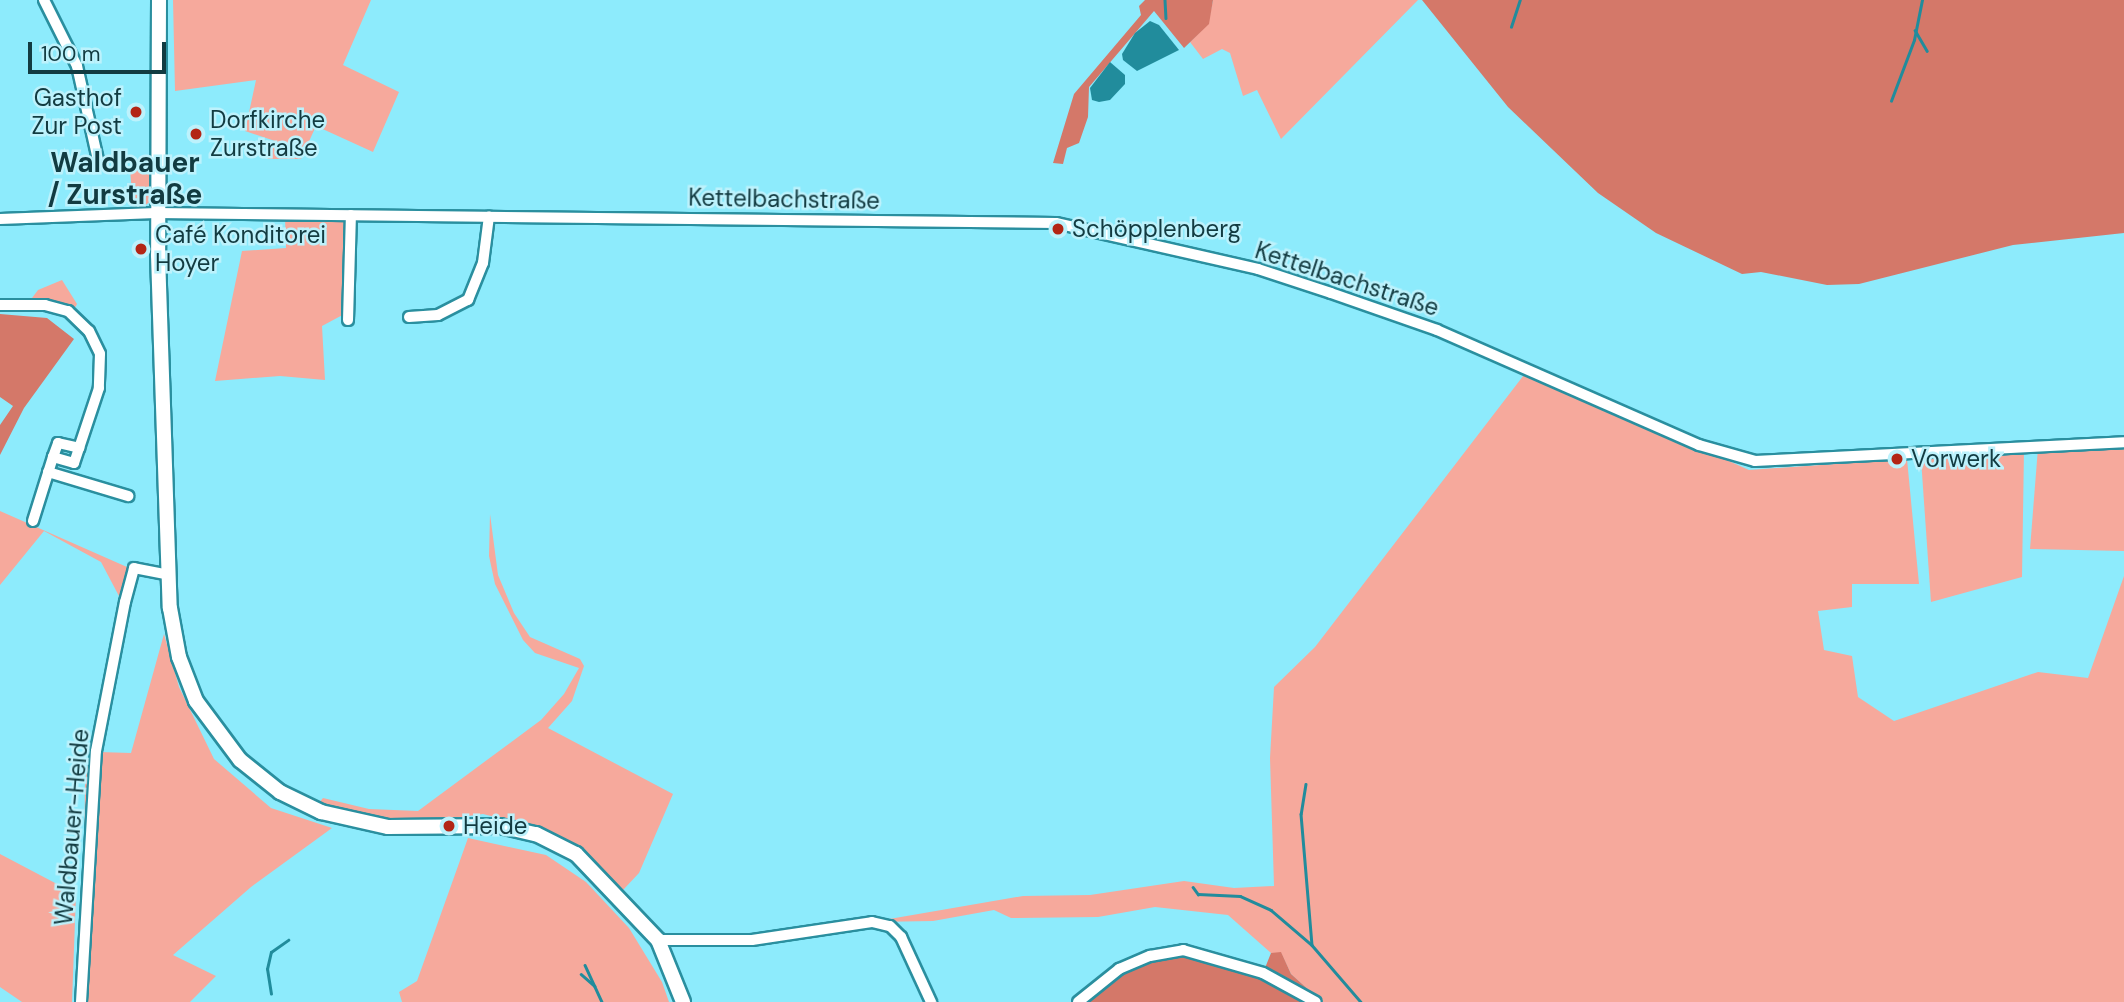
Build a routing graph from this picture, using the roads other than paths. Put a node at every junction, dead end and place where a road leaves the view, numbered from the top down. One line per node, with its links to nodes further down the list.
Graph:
1 (44, 0): 4 (street)
2 (159, 0): 5 (main road)
3 (166, 0): 5 (main road)
4 (98, 160)
5 (162, 213): 6 (street, Kettelbachstraße); 8 (street, Kettelbachstraße); 12 (main road); 12 (main road)
6 (351, 215): 7 (street, Kettelbachstraße); 11 (street)
7 (489, 216): 10 (street); 13 (street, Kettelbachstraße)
8 (0, 219)
9 (0, 306): 14 (street)
10 (409, 317)
11 (348, 320)
12 (167, 425): 17 (main road)
13 (2124, 442)
14 (48, 471): 15 (street); 16 (street)
15 (128, 496)
16 (33, 521)
17 (169, 575): 18 (main road); 19 (street, Waldbauer-Heide)
18 (658, 940): 20 (main road); 21 (street)
19 (81, 1002)
20 (682, 1002)
21 (931, 1002)
22 (1078, 1002): 23 (street)
23 (1316, 1002)

